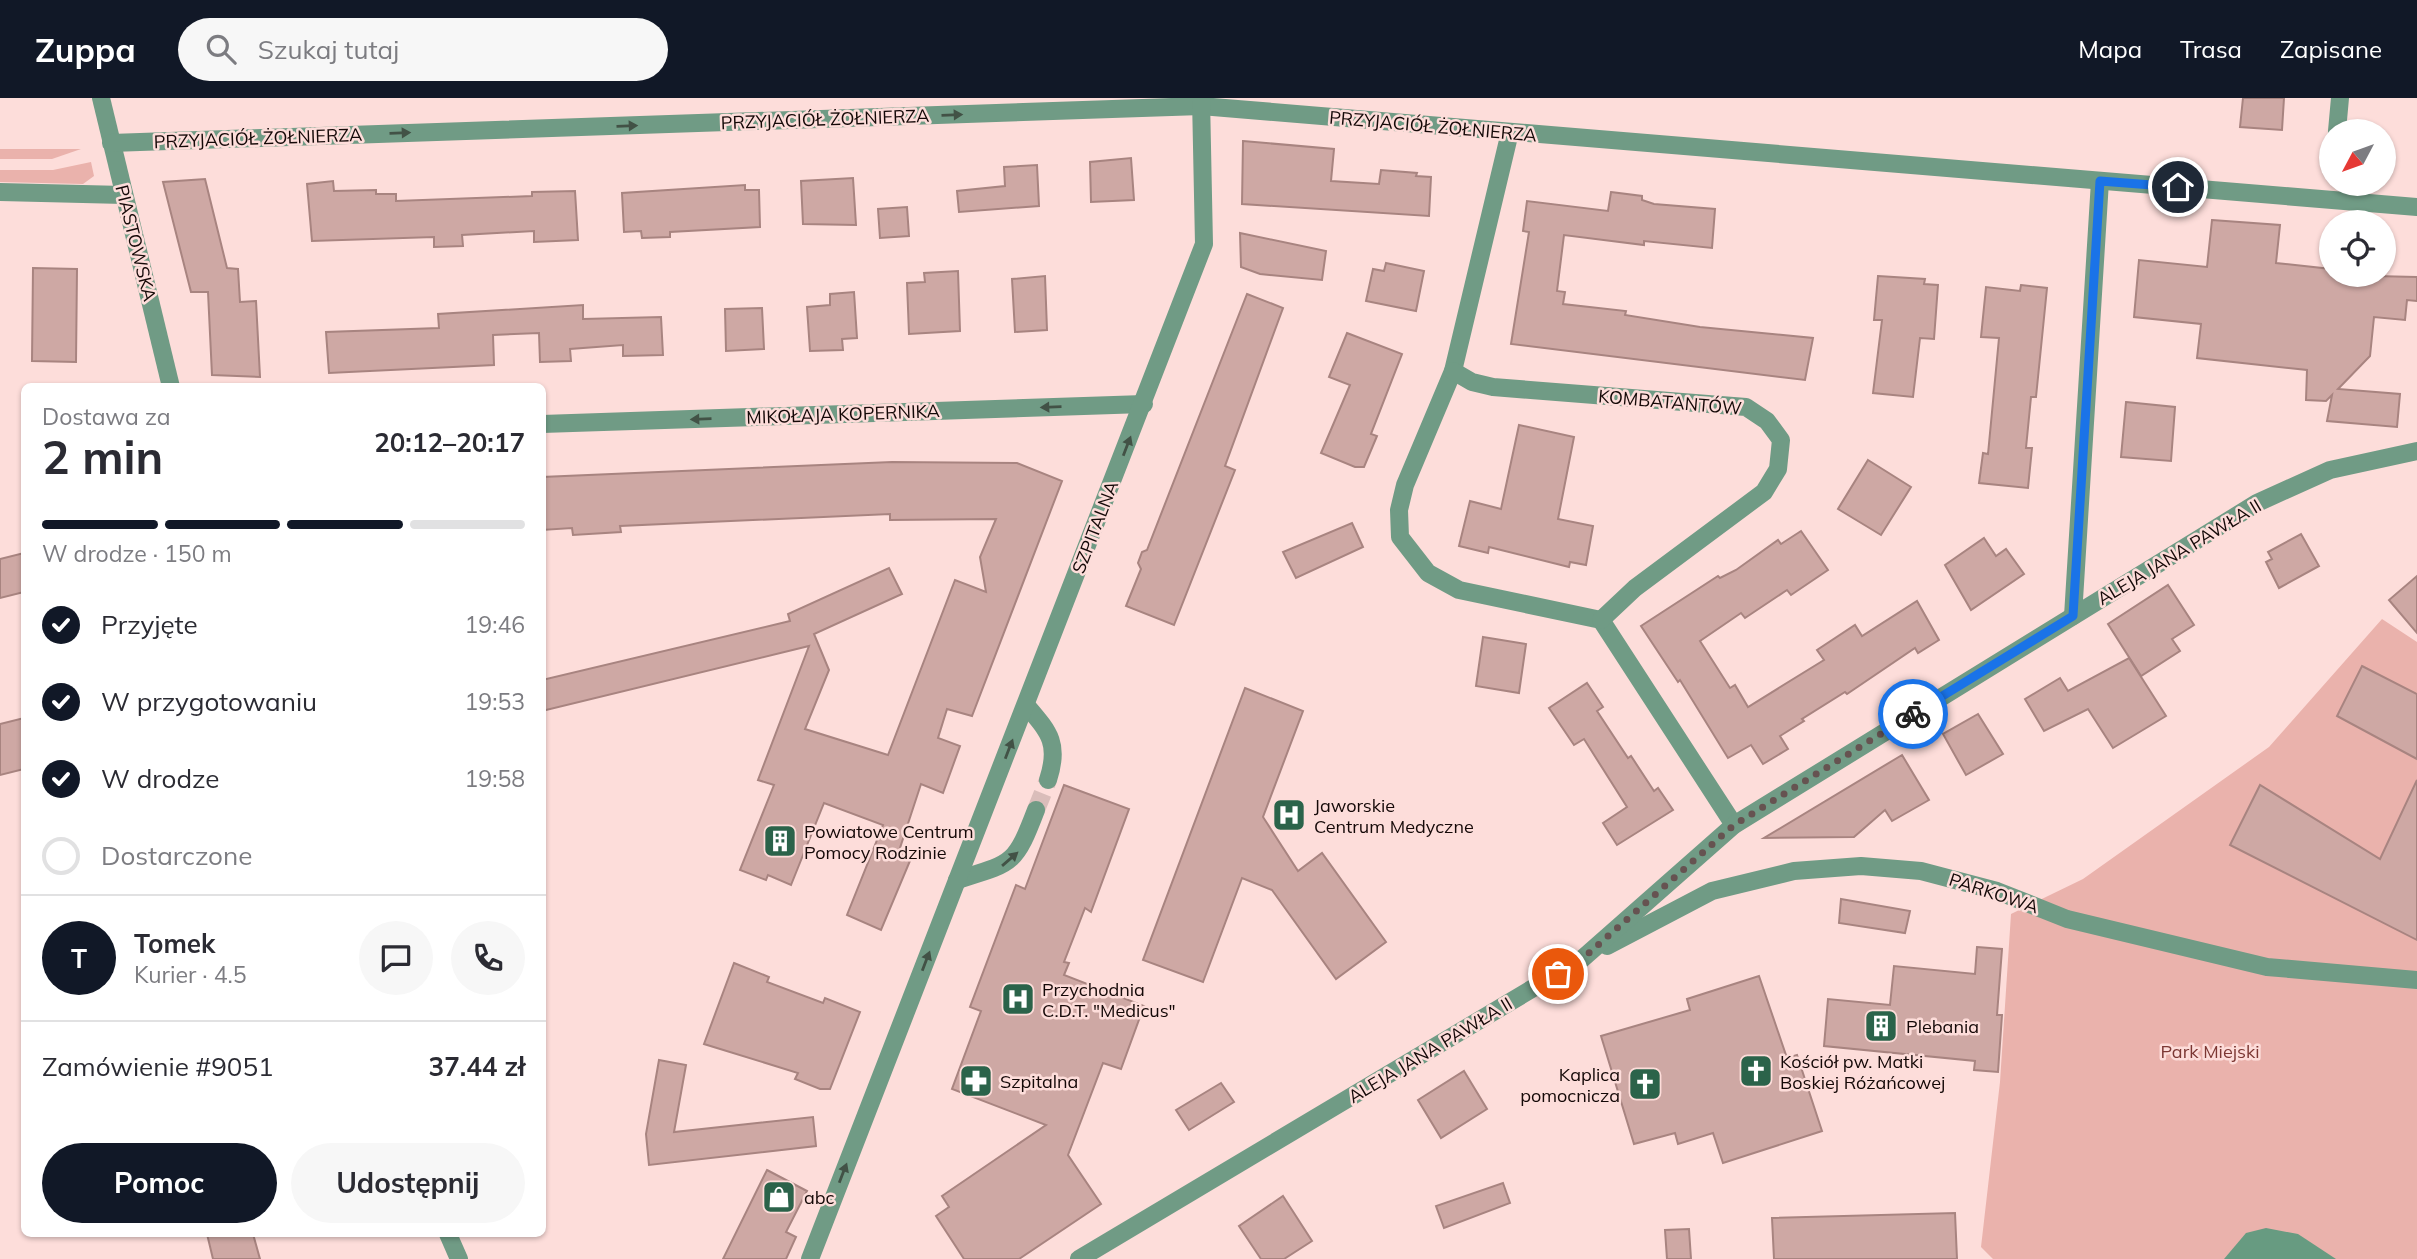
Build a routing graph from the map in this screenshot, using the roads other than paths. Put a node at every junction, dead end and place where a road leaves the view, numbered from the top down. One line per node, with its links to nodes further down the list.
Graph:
1 (101, 98): 6 (street, PIASTOWSKA)
2 (2340, 98): 4 (street)
3 (1201, 102): 5 (street, PRZYJACIÓŁ ŻOŁNIERZA); 6 (street, PRZYJACIÓŁ ŻOŁNIERZA, one-way to 3); 15 (street, SZPITALNA)
4 (2338, 119)
5 (1510, 132): 7 (street, PRZYJACIÓŁ ŻOŁNIERZA); 13 (street)
6 (111, 143): 10 (street, PIASTOWSKA)
7 (2100, 181): 8 (street, PRZYJACIÓŁ ŻOŁNIERZA); 18 (street)
8 (2319, 191)
9 (0, 192): 10 (street)
10 (124, 195): 14 (street, PIASTOWSKA)
11 (2355, 196): 12 (street, PRZYJACIÓŁ ŻOŁNIERZA)
12 (2417, 207)
13 (1453, 371): 19 (street); 19 (street, KOMBATANTÓW)
14 (170, 383)
15 (1144, 404): 16 (street, MIKOŁAJA KOPERNIKA, one-way to 16); 20 (street, SZPITALNA, one-way to 15)
16 (546, 424)
17 (2417, 451): 18 (street, ALEJA JANA PAWŁA II)
18 (2073, 616): 23 (street, ALEJA JANA PAWŁA II)
19 (1601, 620): 23 (street)
20 (1026, 705): 21 (street); 24 (street, SZPITALNA, one-way to 20)
21 (1048, 780)
22 (1036, 810): 24 (street, one-way to 22)
23 (1734, 825): 25 (street, ALEJA JANA PAWŁA II)
24 (957, 880): 29 (street, SZPITALNA, one-way to 24)
25 (1582, 959): 26 (street, PARKOWA); 30 (street, ALEJA JANA PAWŁA II)
26 (2417, 980)
27 (449, 1237): 28 (street)
28 (459, 1259)
29 (810, 1259)
30 (1079, 1259)

